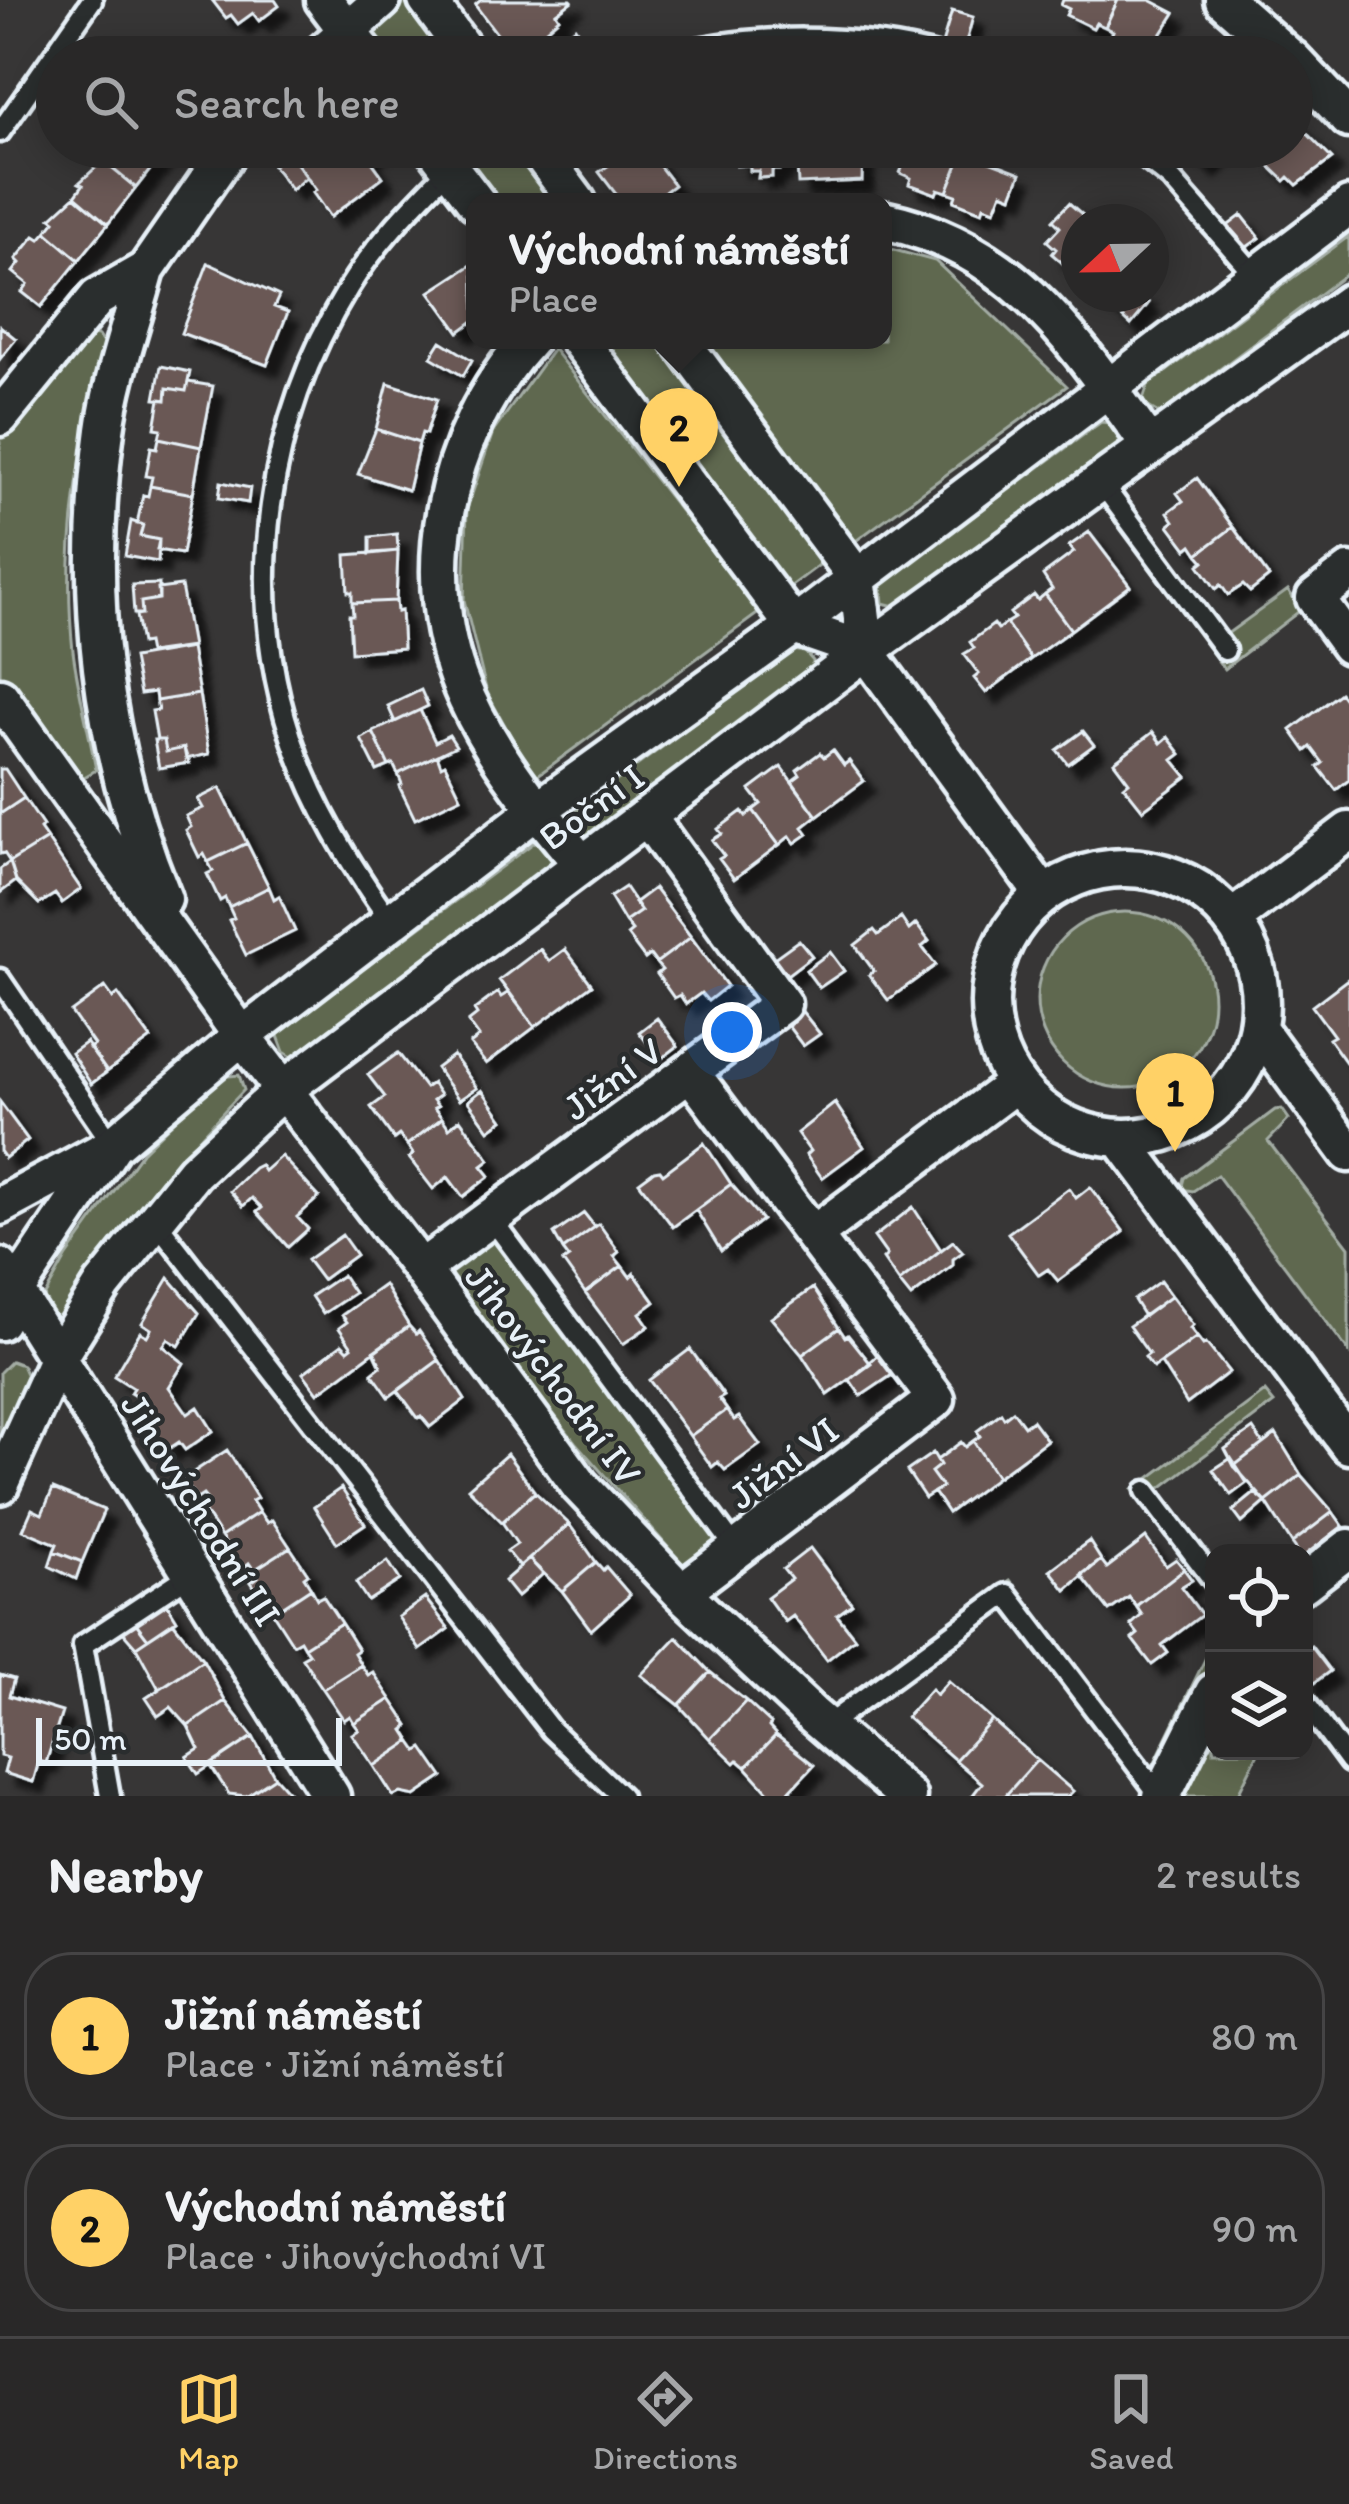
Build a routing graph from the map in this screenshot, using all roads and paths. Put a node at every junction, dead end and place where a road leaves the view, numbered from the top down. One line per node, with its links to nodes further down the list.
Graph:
1 (92, 0): 6 (lane)
2 (324, 0): 7 (street)
3 (382, 0): 8 (street)
4 (427, 0): 9 (street)
5 (1224, 0): 10 (street)
6 (67, 36)
7 (351, 36)
8 (360, 36)
9 (454, 36)
10 (1266, 36)
11 (36, 80): 14 (lane)
12 (1313, 81): 13 (street)
13 (1349, 119)
14 (0, 132)
15 (216, 168): 24 (street)
16 (435, 168): 47 (lane)
17 (450, 168): 20 (street)
18 (552, 168): 21 (street)
19 (1157, 168): 25 (lane)
20 (469, 193)
21 (570, 193)
22 (1349, 206): 25 (street, Boční I)
23 (892, 222): 30 (street)
24 (146, 270): 31 (street); 48 (street, Jihovýchodní IV)
25 (1256, 276): 30 (street, Boční I)
26 (1349, 303): 32 (street, Boční I)
27 (522, 349): 41 (street)
28 (586, 349): 36 (street)
29 (687, 349): 35 (street)
30 (1108, 388): 32 (street); 35 (street, Boční I)
31 (0, 416)
32 (1150, 446): 33 (street, Boční I)
33 (1111, 496): 38 (lane); 39 (street, Boční I)
34 (1349, 572): 37 (street)
35 (857, 578): 36 (street, Boční I); 39 (street)
36 (794, 626): 39 (street); 41 (street, Boční I)
37 (1349, 645)
38 (1225, 650)
39 (866, 651): 42 (street, Boční I); 45 (street)
40 (0, 697): 48 (street, Jihovýchodní IV)
41 (536, 811): 44 (street); 47 (street, Boční I)
42 (647, 818): 44 (street, Boční I); 52 (street, Jižní V)
43 (1349, 831): 46 (street)
44 (582, 865): 54 (street, Boční I)
45 (1043, 894): 46 (street); 53 (street)
46 (1232, 919): 50 (street)
47 (391, 922): 51 (street, Boční I)
48 (186, 956): 51 (street, Jihovýchodní IV)
49 (0, 979): 56 (lane)
50 (1259, 1030): 55 (street); 57 (street)
51 (242, 1036): 54 (street, Jihovýchodní IV); 56 (street, Boční I)
52 (691, 1072): 59 (street, Jižní V); 61 (street)
53 (1016, 1084): 55 (street); 61 (street)
54 (284, 1089): 60 (street, Boční I); 62 (street, Jihovýchodní IV)
55 (1120, 1139): 65 (street)
56 (113, 1145): 58 (street); 63 (street, Boční I)
57 (1349, 1153)
58 (0, 1206)
59 (490, 1218): 62 (street, Jižní V); 69 (lane)
60 (155, 1220): 64 (street, Boční I); 80 (lane)
61 (813, 1235): 69 (street, Jižní VI)
62 (421, 1269): 73 (street, Jihovýchodní IV)
63 (5, 1293): 64 (street, Jihovýchodní III)
64 (58, 1357): 66 (street, Boční I); 71 (street, Jihovýchodní III)
65 (1349, 1445)
66 (0, 1485)
67 (1145, 1491): 70 (lane)
68 (1349, 1548): 72 (street)
69 (737, 1550): 73 (street, Jižní VI)
70 (1205, 1569)
71 (192, 1574): 78 (lane); 79 (street, Jihovýchodní III)
72 (1313, 1575)
73 (681, 1592): 76 (street, Jihovýchodní IV)
74 (1205, 1710): 82 (street)
75 (1313, 1713): 77 (lane)
76 (826, 1726): 81 (street, Jihovýchodní IV); 82 (lane)
77 (1349, 1762)
78 (110, 1796)
79 (331, 1796)
80 (621, 1796)
81 (908, 1796)
82 (1161, 1796)

